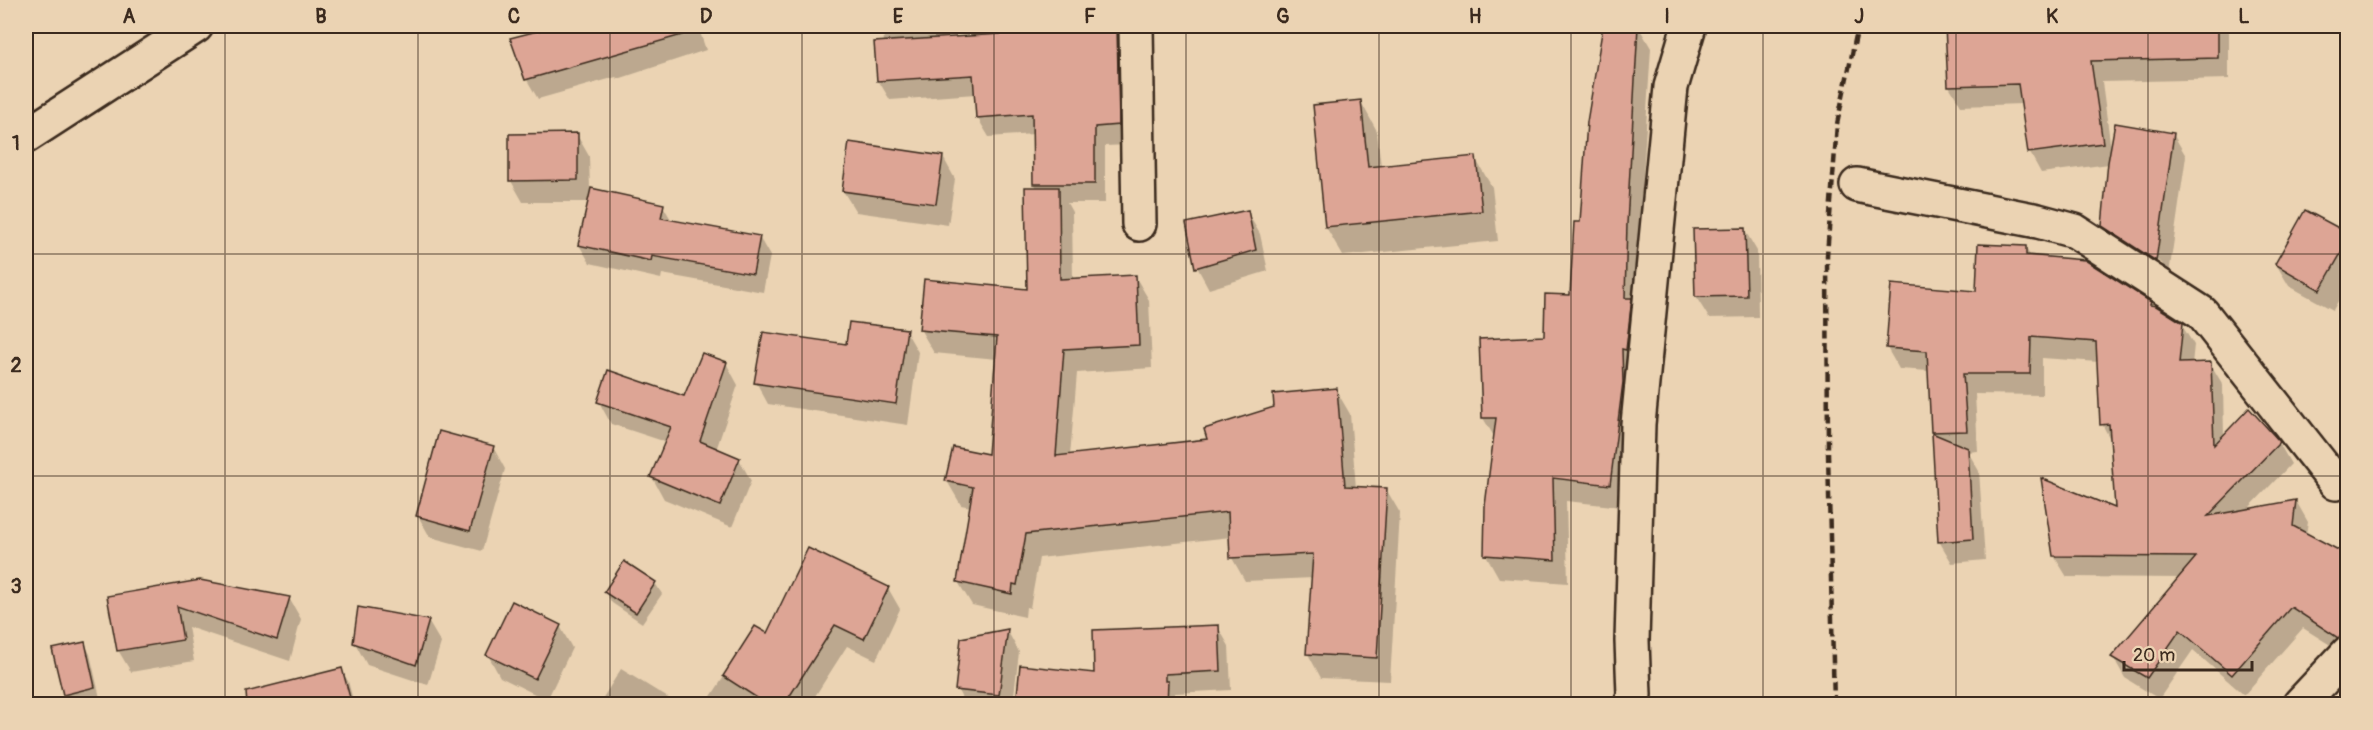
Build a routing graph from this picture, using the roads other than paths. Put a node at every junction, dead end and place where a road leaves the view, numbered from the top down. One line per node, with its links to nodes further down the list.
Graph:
1 (196, 26): 4 (street)
2 (1136, 26): 6 (street)
3 (1689, 26): 9 (street)
4 (26, 136)
5 (1857, 185): 7 (street)
6 (1139, 224)
7 (2344, 486)
8 (2348, 653): 10 (street)
9 (1631, 705)
10 (2300, 705)

